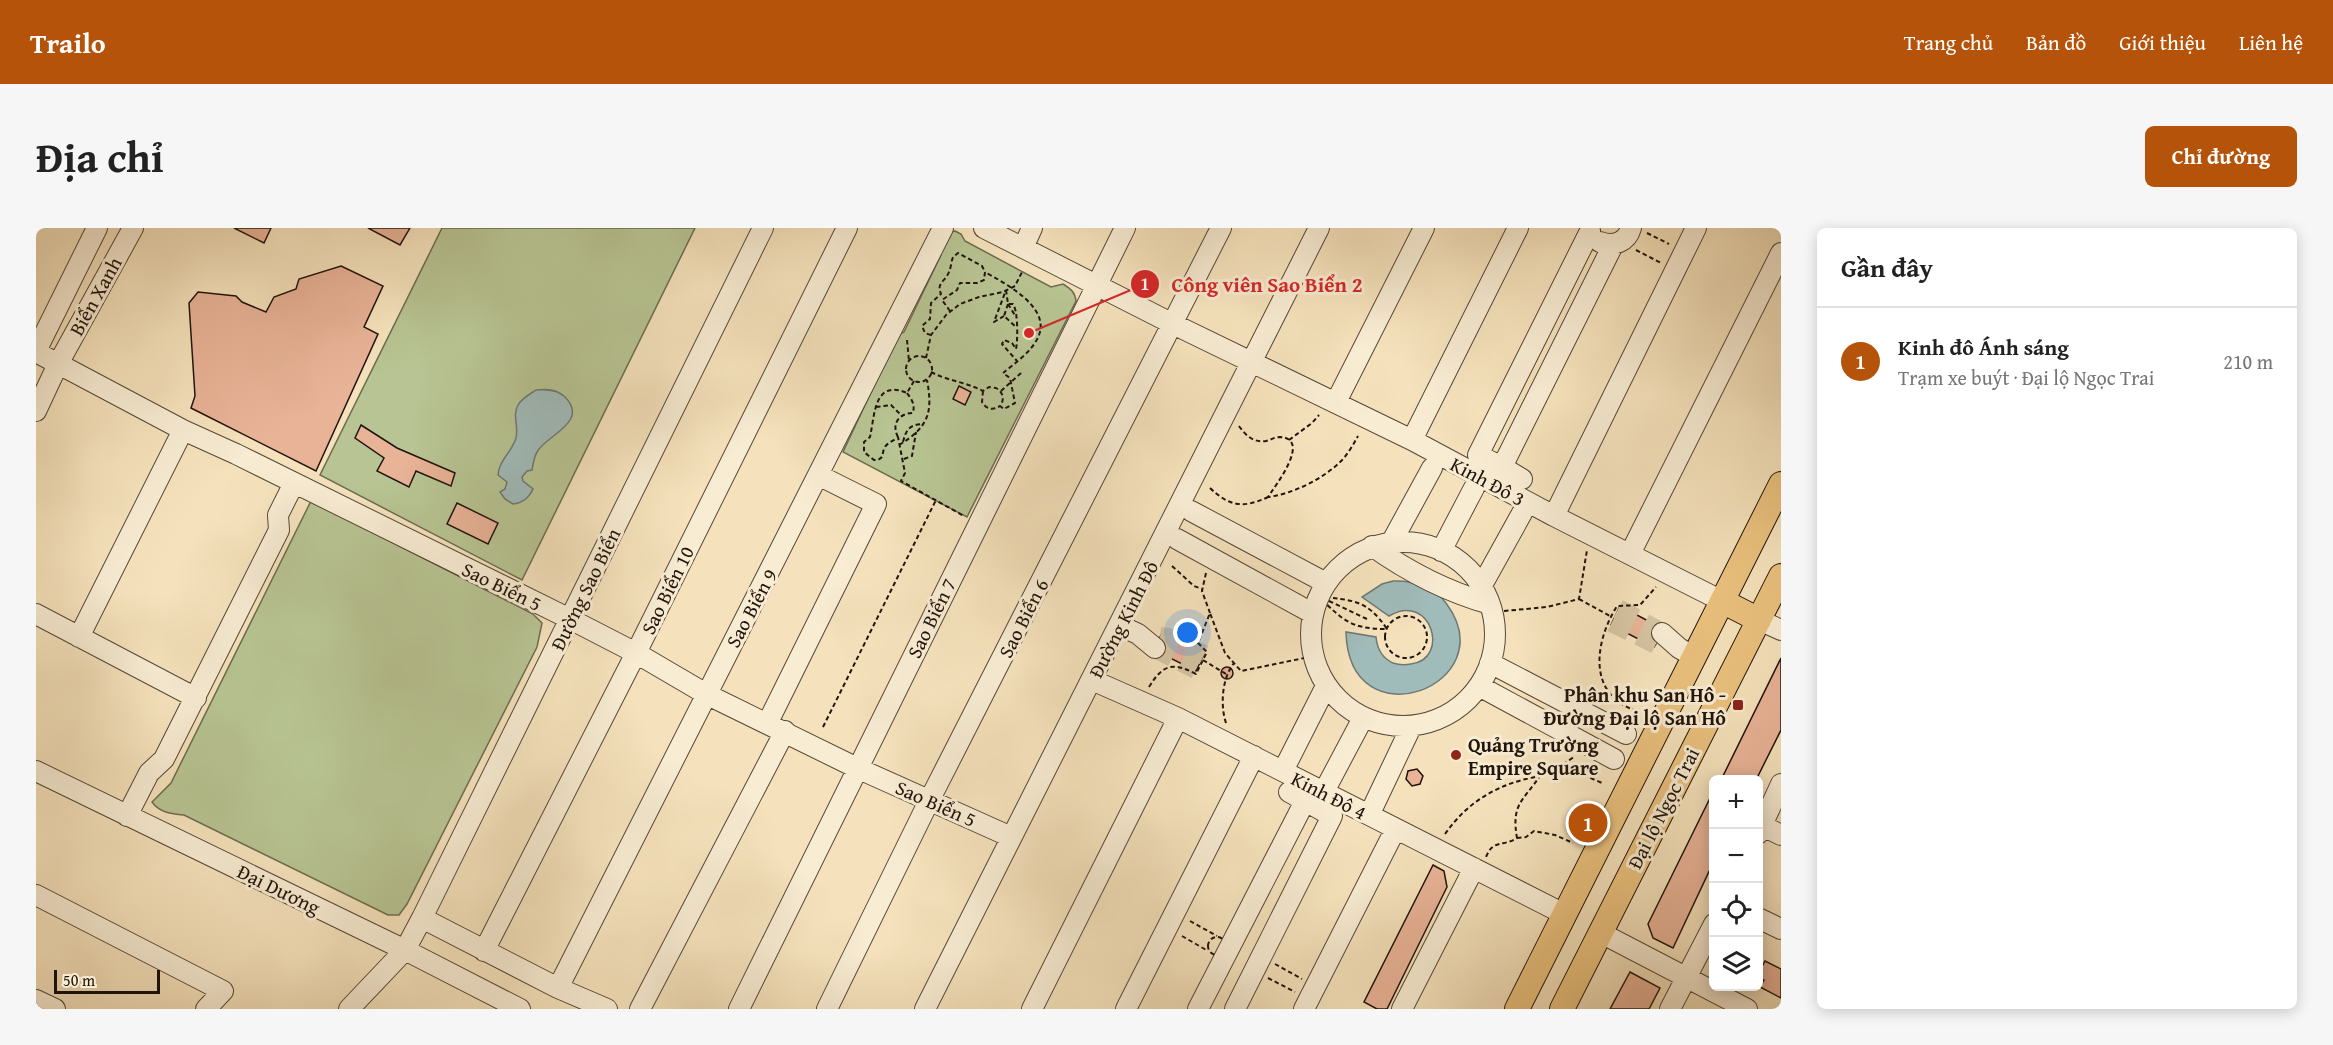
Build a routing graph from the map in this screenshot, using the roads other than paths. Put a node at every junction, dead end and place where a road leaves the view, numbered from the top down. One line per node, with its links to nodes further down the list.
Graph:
1 (97, 228): 25 (street, Biển Xanh)
2 (133, 228): 28 (street, Biển Xanh)
3 (763, 228): 59 (street, Đường Sao Biển)
4 (847, 228): 66 (street, Sao Biển 10)
5 (944, 228): 42 (street, Sao Biển 9)
6 (984, 228): 16 (street, Kinh Đô 3)
7 (1032, 228): 16 (street)
8 (1125, 228): 19 (street, Sao Biển 7)
9 (1221, 228): 23 (street, Sao Biển 6)
10 (1319, 228): 27 (street, Đường Kinh Đô)
11 (1424, 228): 33 (street)
12 (1518, 228): 38 (street)
13 (1696, 228): 49 (street)
14 (1590, 230): 15 (street); 18 (street)
15 (1628, 237): 20 (street)
16 (1023, 248): 19 (street, Kinh Đô 3)
17 (1781, 253): 53 (street)
18 (1570, 272): 20 (street); 21 (street)
19 (1096, 285): 23 (street, Kinh Đô 3); 84 (street, Sao Biển 7)
20 (1593, 285): 22 (street)
21 (1550, 311): 22 (street); 24 (street); 26 (street)
22 (1578, 314): 24 (street)
23 (1173, 324): 27 (street, Kinh Đô 3); 88 (street, Sao Biển 6)
24 (1569, 332): 29 (street)
25 (36, 351): 28 (street, Biển Xanh)
26 (1526, 359): 29 (street); 30 (street)
27 (1253, 362): 33 (street, Kinh Đô 3); 61 (street, Đường Kinh Đô)
28 (58, 364): 35 (street, Biển Xanh); 37 (street, Sao Biển 5)
29 (1550, 371): 31 (street)
30 (1516, 377): 31 (street); 32 (street)
31 (1541, 389): 34 (street)
32 (1507, 396): 34 (street); 36 (street)
33 (1336, 402): 38 (street, Kinh Đô 3)
34 (1531, 409): 39 (street)
35 (36, 411)
36 (1491, 428): 39 (street); 40 (street)
37 (183, 430): 44 (street, Sao Biển 5); 63 (street)
38 (1412, 440): 49 (street, Kinh Đô 3)
39 (1515, 440): 40 (street)
40 (1502, 467): 43 (street)
41 (1432, 468): 51 (street)
42 (820, 476): 72 (street, Sao Biển 9); 78 (street)
43 (1522, 479)
44 (294, 483): 59 (street, Sao Biển 5); 73 (street)
45 (1781, 484): 57 (main road, Đại lộ Ngọc Trai)
46 (1474, 488): 52 (street)
47 (1191, 511): 55 (street)
48 (1522, 513): 56 (street)
49 (1554, 516): 53 (street, Kinh Đô 3)
50 (1177, 539): 55 (street)
51 (1381, 544): 52 (street); 55 (street); 56 (street)
52 (1441, 551): 56 (street)
53 (1630, 554): 57 (street, Kinh Đô 3)
54 (1781, 576): 60 (main road, Đại lộ Ngọc Trai)
55 (1319, 597): 70 (street)
56 (1487, 601): 68 (street)
57 (1722, 602): 60 (main road); 67 (main road, Đại lộ Ngọc Trai)
58 (36, 615): 63 (street)
59 (570, 619): 66 (street, Sao Biển 5); 99 (street, Đường Sao Biển)
60 (1759, 620): 62 (street); 103 (main road, Đại lộ Ngọc Trai)
61 (1119, 625): 65 (street); 69 (street, Đường Kinh Đô)
62 (1781, 630)
63 (79, 637): 73 (street)
64 (1659, 638): 67 (street)
65 (1158, 642)
66 (636, 653): 72 (street, Sao Biển 5); 105 (street, Sao Biển 10)
67 (1686, 653): 98 (main road, Đại lộ Ngọc Trai)
68 (1490, 663): 71 (street); 74 (street)
69 (1092, 680): 75 (street, Kinh Đô 4); 95 (street, Đường Kinh Đô)
70 (1326, 686): 76 (street); 83 (street)
71 (1479, 686): 77 (street); 79 (street)
72 (706, 694): 78 (street, Sao Biển 5); 107 (street, Sao Biển 9)
73 (196, 698): 90 (street)
74 (1564, 701): 77 (street); 80 (street)
75 (1178, 718): 81 (street, Kinh Đô 4); 118 (street)
76 (1363, 718): 79 (street); 86 (street)
77 (1551, 725): 82 (street)
78 (776, 726): 84 (street, Sao Biển 5); 114 (street)
79 (1411, 727): 89 (street)
80 (1626, 734)
81 (1254, 756): 92 (street, Kinh Đô 4); 119 (street)
82 (1614, 759)
83 (1287, 763)
84 (857, 768): 88 (street, Sao Biển 5); 115 (street, Sao Biển 7)
85 (36, 771): 90 (street, Đại Dương)
86 (1328, 784)
87 (1781, 784): 91 (street)
88 (930, 800): 95 (street, Sao Biển 5); 116 (street, Sao Biển 6)
89 (1373, 807)
90 (127, 816): 104 (street, Đại Dương)
91 (1761, 829)
92 (1395, 830): 96 (street, Kinh Đô 4); 122 (street)
93 (1763, 830): 94 (street)
94 (1781, 835)
95 (1011, 837): 117 (street, Đường Kinh Đô)
96 (1479, 865): 98 (street, Kinh Đô 4); 123 (street)
97 (36, 896): 110 (street)
98 (1564, 914): 103 (main road); 124 (main road, Đại lộ Ngọc Trai)
99 (422, 918): 104 (street, Đường Sao Biển); 105 (street)
100 (1763, 920): 101 (street)
101 (1781, 929)
102 (1709, 932): 106 (street)
103 (1600, 933): 106 (street); 125 (main road, Đại lộ Ngọc Trai)
104 (405, 950): 111 (street, Đường Sao Biển); 112 (street, Đại Dương)
105 (484, 951): 107 (street)
106 (1686, 978): 126 (street); 127 (street)
107 (558, 988): 113 (street)
108 (36, 1000): 109 (street)
109 (55, 1009)
110 (206, 1009)
111 (349, 1009)
112 (520, 1009)
113 (607, 1009)
114 (640, 1009)
115 (739, 1009)
116 (827, 1009)
117 (926, 1009)
118 (1032, 1009)
119 (1126, 1009)
120 (1198, 1009): 121 (street)
121 (1235, 1009)
122 (1305, 1009)
123 (1402, 1009)
124 (1517, 1009)
125 (1562, 1009)
126 (1670, 1009)
127 (1747, 1009)

